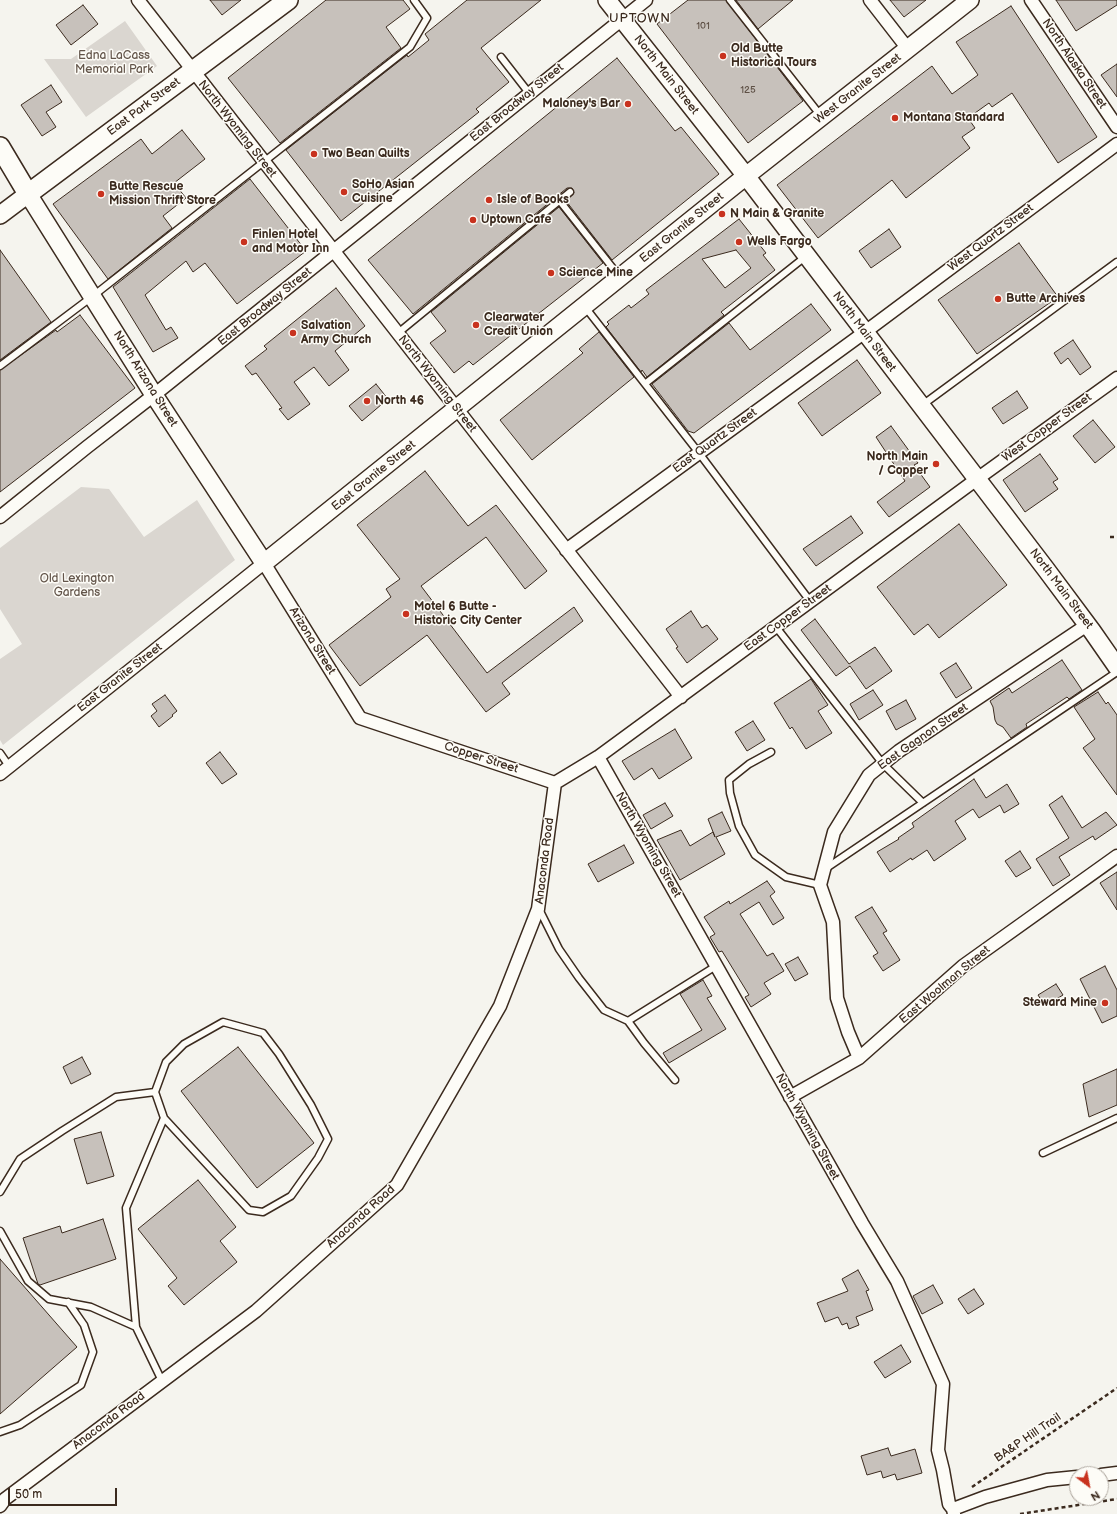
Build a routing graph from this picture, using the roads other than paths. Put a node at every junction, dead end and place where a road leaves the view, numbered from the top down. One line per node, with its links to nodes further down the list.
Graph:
1 (138, 0): 13 (street, North Wyoming Street)
2 (288, 0): 13 (main road, East Park Street)
3 (414, 0): 19 (lane)
4 (607, 0): 10 (street, North Main Street)
5 (646, 0): 10 (street, East Broadway Street)
6 (730, 0): 15 (lane)
7 (870, 0): 11 (street)
8 (970, 0): 11 (street, West Granite Street)
9 (1032, 0): 16 (street, North Alaska Street)
10 (622, 19): 14 (street, East Broadway Street); 20 (street, North Main Street)
11 (908, 49): 15 (street, West Granite Street)
12 (501, 57): 14 (lane)
13 (192, 72): 19 (street, North Wyoming Street); 22 (main road, East Park Street)
14 (529, 93): 25 (street, East Broadway Street)
15 (822, 117): 20 (street, West Granite Street)
16 (1117, 127)
17 (1117, 144): 31 (street, West Quartz Street)
18 (0, 148): 22 (main road)
19 (263, 162): 25 (street, North Wyoming Street); 29 (lane)
20 (746, 176): 26 (street, North Main Street); 28 (street, East Granite Street)
21 (570, 192): 23 (lane)
22 (28, 194): 24 (street, East Park Street); 29 (street, North Arizona Street)
23 (559, 200): 28 (lane); 32 (lane)
24 (0, 215)
25 (334, 251): 32 (street, North Wyoming Street); 36 (street, East Broadway Street)
26 (806, 256): 31 (street, North Main Street); 35 (lane)
27 (1117, 262): 37 (lane)
28 (620, 278): 30 (street, East Granite Street)
29 (92, 296): 33 (lane); 36 (street, North Arizona Street)
30 (585, 306): 35 (lane); 38 (street, East Granite Street)
31 (865, 332): 37 (street, North Main Street); 39 (street, East Quartz Street)
32 (398, 333): 38 (street, North Wyoming Street)
33 (0, 366)
34 (1117, 378): 40 (street, West Copper Street)
35 (646, 383): 39 (lane)
36 (154, 395): 41 (street, East Broadway Street); 43 (street, North Arizona Street)
37 (921, 406): 40 (street, North Main Street)
38 (457, 409): 42 (street, North Wyoming Street); 43 (street, East Granite Street)
39 (699, 453): 42 (street, East Quartz Street); 44 (lane)
40 (977, 479): 44 (street, East Copper Street); 45 (street, North Main Street)
41 (0, 517)
42 (566, 550): 49 (street, North Wyoming Street)
43 (264, 563): 50 (street, Arizona Street); 55 (street, East Granite Street)
44 (810, 601): 46 (street, East Copper Street)
45 (1088, 625): 47 (street, North Main Street); 54 (street, East Gagnon Street)
46 (776, 627): 49 (street, East Copper Street); 54 (lane)
47 (1117, 667)
48 (1117, 672): 57 (lane)
49 (681, 697): 53 (street, East Copper Street)
50 (360, 718): 56 (street, Copper Street)
51 (771, 752): 60 (lane)
52 (0, 753): 55 (lane)
53 (598, 758): 56 (street); 62 (street, North Wyoming Street)
54 (883, 764): 57 (lane); 59 (street, East Gagnon Street)
55 (5, 770)
56 (555, 783): 61 (street, Anaconda Road)
57 (923, 803): 59 (lane)
58 (1117, 856): 64 (street, East Woolman Street)
59 (824, 870): 60 (street, East Gagnon Street)
60 (820, 885): 64 (street)
61 (538, 909): 63 (lane); 75 (street, Anaconda Road)
62 (716, 966): 63 (lane); 67 (street, North Wyoming Street)
63 (628, 1021): 65 (lane)
64 (859, 1058): 67 (street, East Woolman Street)
65 (675, 1080)
66 (155, 1092): 68 (lane); 68 (lane); 71 (lane)
67 (790, 1096): 79 (street, North Wyoming Street)
68 (164, 1118): 74 (lane)
69 (1117, 1118): 70 (lane)
70 (1043, 1153)
71 (0, 1192)
72 (0, 1231): 73 (lane)
73 (68, 1302): 74 (lane); 76 (lane)
74 (136, 1327): 75 (lane)
75 (162, 1381): 78 (street, Anaconda Road)
76 (0, 1432)
77 (1069, 1478): 79 (street)
78 (0, 1506)
79 (950, 1510)

